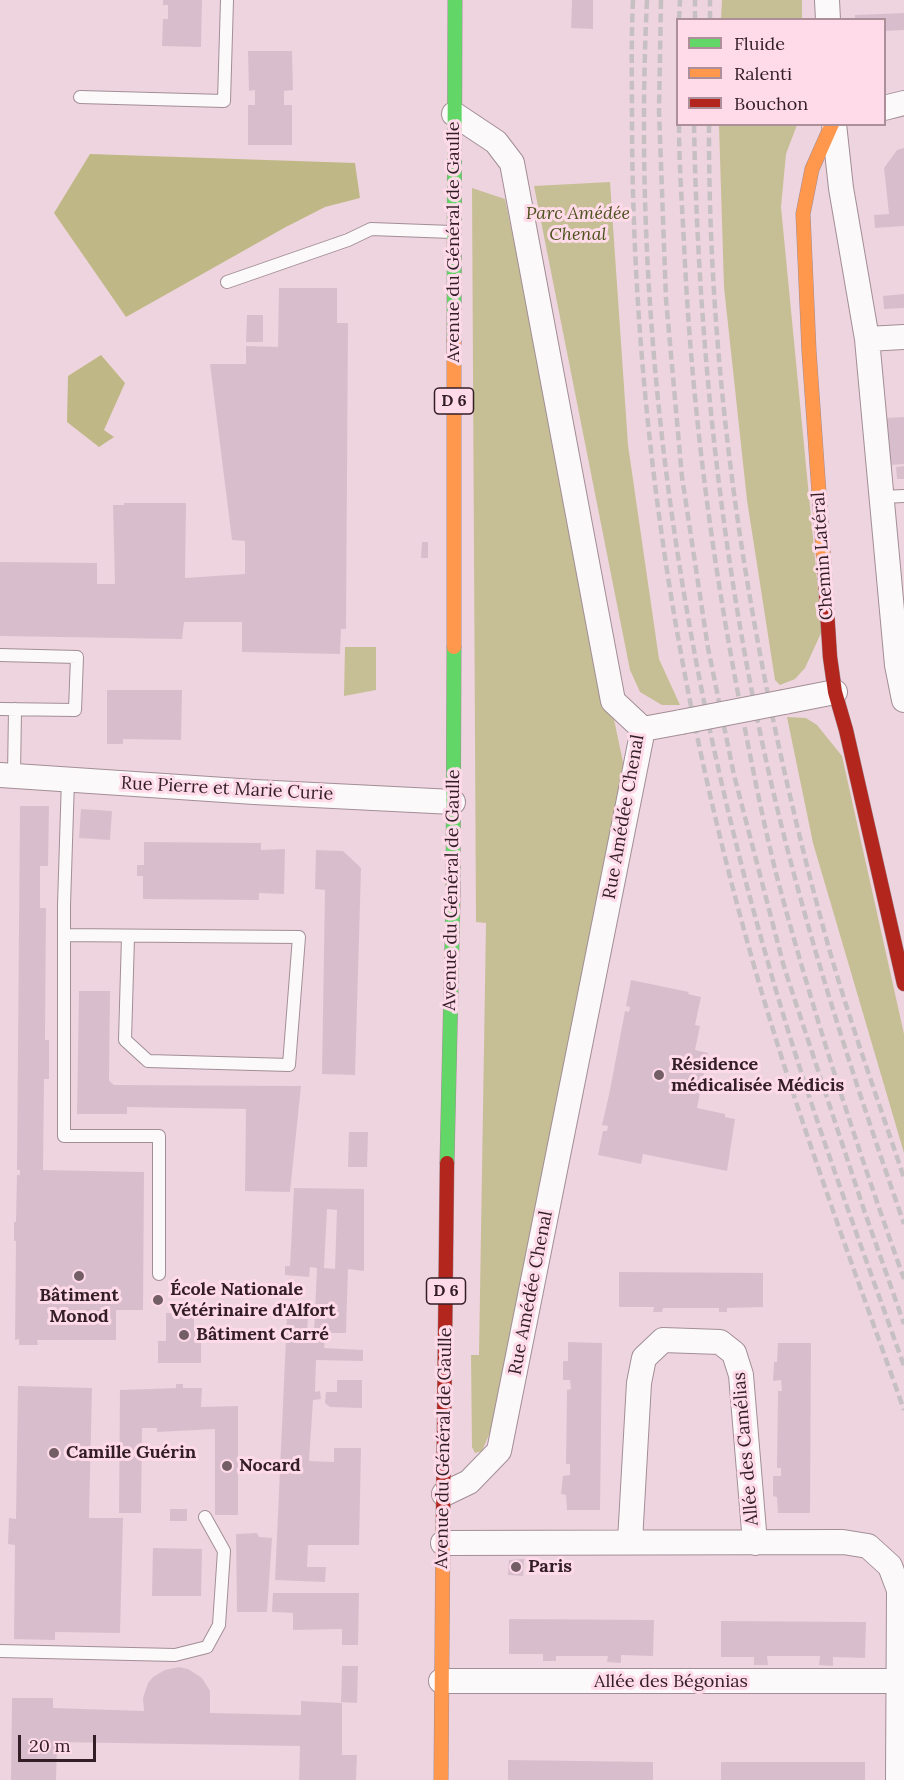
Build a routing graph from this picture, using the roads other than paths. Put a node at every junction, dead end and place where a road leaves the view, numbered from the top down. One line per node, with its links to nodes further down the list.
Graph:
1 (227, 0): 5 (lane)
2 (455, 0): 8 (main road, Avenue du Général de Gaulle / D 6)
3 (827, 0): 4 (street)
4 (828, 18)
5 (80, 97)
6 (904, 103): 7 (street)
7 (886, 108)
8 (454, 114): 11 (main road, Avenue du Général de Gaulle / D 6); 21 (street, Rue Amédée Chenal)
9 (832, 126): 17 (main road, Chemin Latéral)
10 (833, 126): 14 (street, Chemin Latéral)
11 (453, 232): 12 (lane); 24 (main road, Avenue du Général de Gaulle / D 6)
12 (227, 282)
13 (904, 337): 14 (street)
14 (867, 339): 15 (street, Chemin Latéral)
15 (893, 496): 18 (street, Chemin Latéral)
16 (0, 655): 20 (lane)
17 (835, 692): 21 (street, bridge); 27 (main road, Chemin Latéral)
18 (904, 700)
19 (0, 709): 20 (lane)
20 (15, 709): 22 (lane)
21 (643, 729): 29 (street, Rue Amédée Chenal)
22 (7, 776): 23 (street, Rue Pierre et Marie Curie)
23 (68, 779): 24 (street, Rue Pierre et Marie Curie); 25 (lane)
24 (453, 802): 29 (main road, Avenue du Général de Gaulle / D 6)
25 (64, 935): 26 (lane); 28 (lane)
26 (128, 937): 26 (lane)
27 (904, 984)
28 (159, 1274)
29 (444, 1494): 32 (main road, Avenue du Général de Gaulle / D 6)
30 (205, 1517): 34 (lane)
31 (630, 1541): 32 (street, Allée des Camélias); 33 (street, Allée des Camélias); 33 (street, Allée des Camélias)
32 (443, 1543): 35 (main road, Avenue du Général de Gaulle / D 6)
33 (754, 1543): 36 (street, Allée des Camélias)
34 (0, 1651)
35 (441, 1681): 36 (street, Allée des Bégonias); 37 (main road, Avenue du Général de Gaulle / D 6)
36 (900, 1681): 38 (street)
37 (441, 1780)
38 (898, 1780)

